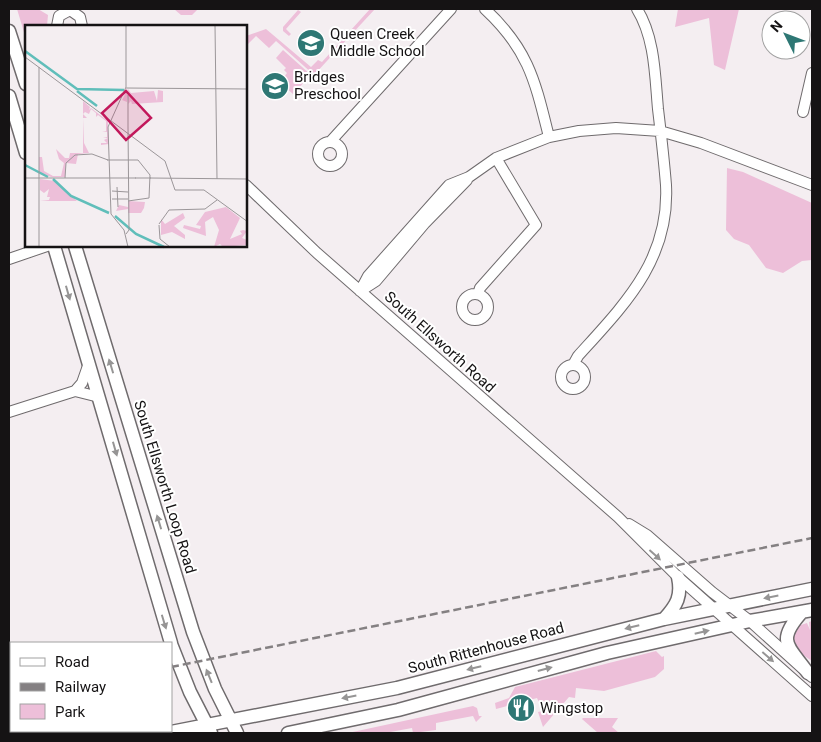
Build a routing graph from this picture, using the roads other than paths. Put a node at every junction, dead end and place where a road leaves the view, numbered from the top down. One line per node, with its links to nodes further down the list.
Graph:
1 (451, 9): 13 (street)
2 (485, 9): 12 (street)
3 (637, 9): 11 (street)
4 (57, 25): 5 (street)
5 (82, 25)
6 (9, 31): 8 (main road)
7 (812, 73): 10 (street)
8 (25, 81)
9 (9, 96): 14 (main road)
10 (803, 112)
11 (660, 131): 12 (street); 16 (street); 25 (street)
12 (549, 137): 15 (street)
13 (330, 142)
14 (25, 151)
15 (496, 158): 22 (street); 23 (street)
16 (812, 185)
17 (248, 187): 22 (street, South Ellsworth Road)
18 (42, 248): 21 (street)
19 (55, 248): 24 (main road, one-way to 24)
20 (76, 248): 42 (main road, South Ellsworth Loop Road, one-way to 20)
21 (9, 259)
22 (360, 291): 29 (street, South Ellsworth Road)
23 (478, 294)
24 (89, 363): 26 (street); 27 (main road)
25 (573, 365)
26 (75, 391): 27 (street); 28 (street)
27 (99, 397): 38 (main road, one-way to 38)
28 (9, 412)
29 (618, 517): 30 (street, South Ellsworth Road, one-way to 30); 32 (street, South Ellsworth Road)
30 (678, 577): 33 (street, South Ellsworth Road); 35 (main road)
31 (812, 589): 32 (main road, South Rittenhouse Road, one-way to 32)
32 (730, 605): 33 (main road, South Rittenhouse Road); 36 (street, South Ellsworth Road)
33 (713, 609): 35 (main road, South Rittenhouse Road); 37 (street, South Ellsworth Road)
34 (807, 611): 36 (main road); 40 (main road)
35 (664, 619): 42 (main road, South Rittenhouse Road, one-way to 42)
36 (750, 621): 37 (main road); 40 (street, South Ellsworth Road)
37 (732, 625): 41 (street, South Ellsworth Road, one-way to 41); 46 (main road, one-way to 37)
38 (170, 642)
39 (172, 646): 43 (main road)
40 (810, 676)
41 (812, 696)
42 (229, 720): 43 (main road, South Rittenhouse Road); 45 (main road, South Ellsworth Loop Road)
43 (209, 729): 44 (main road, South Rittenhouse Road)
44 (166, 733)
45 (237, 733)
46 (288, 733)

